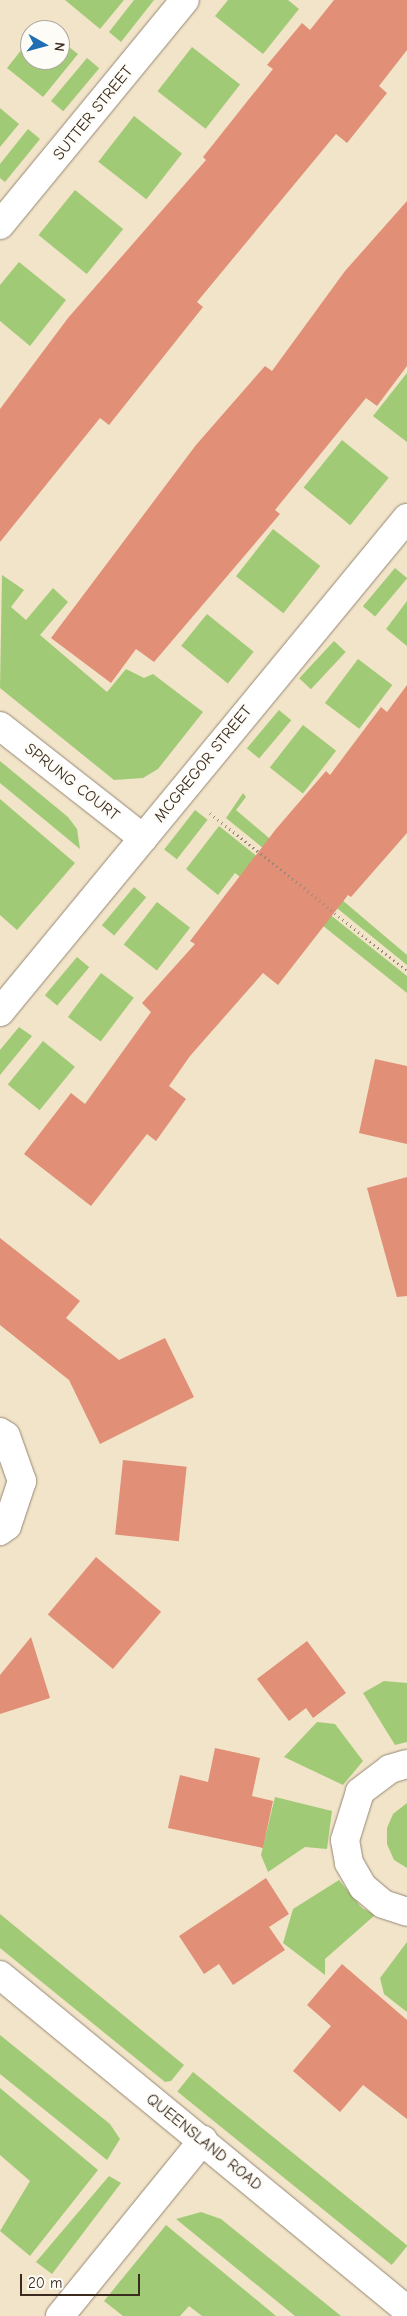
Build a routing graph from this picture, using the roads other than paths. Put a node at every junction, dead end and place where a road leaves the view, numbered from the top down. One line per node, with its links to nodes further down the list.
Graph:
1 (185, 0): 2 (street, SUTTER STREET)
2 (0, 225)
3 (407, 518): 5 (street, MCGREGOR STREET)
4 (0, 726): 5 (street, SPRUNG COURT)
5 (143, 838): 6 (street, MCGREGOR STREET)
6 (0, 1012)
7 (0, 1432): 8 (street)
8 (0, 1531)
9 (407, 1764): 10 (street)
10 (407, 1912)
11 (0, 1975): 12 (street, QUEENSLAND ROAD)
12 (203, 2140): 13 (street, QUEENSLAND ROAD); 14 (street)
13 (407, 2310)
14 (60, 2316)

